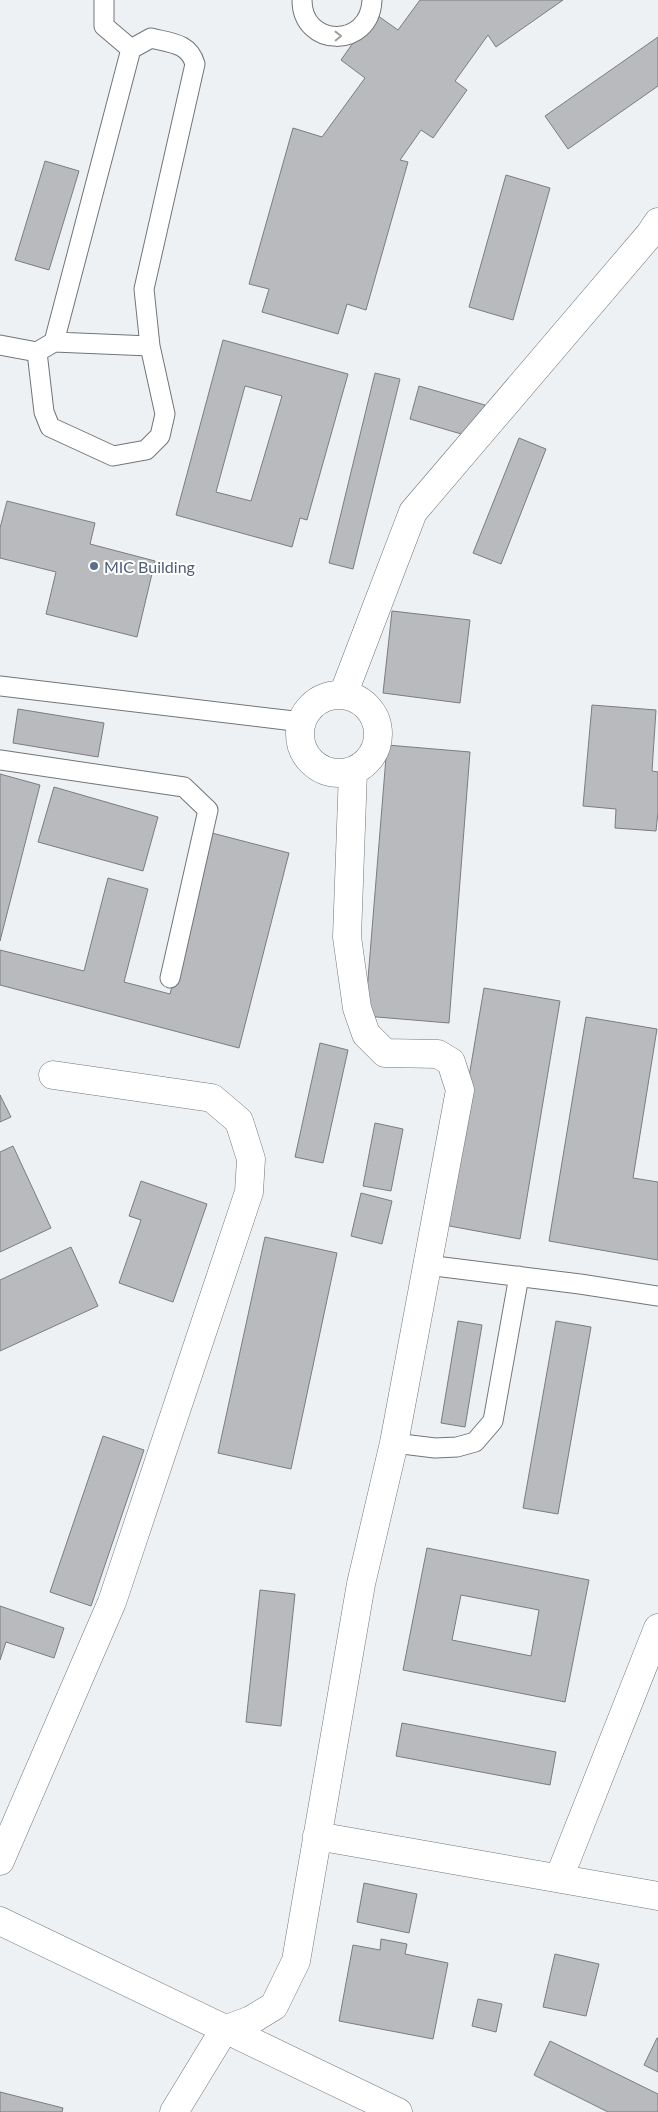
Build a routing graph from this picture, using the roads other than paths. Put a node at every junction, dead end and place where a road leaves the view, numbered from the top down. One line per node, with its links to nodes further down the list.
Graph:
1 (104, 0): 4 (lane)
2 (302, 0): 3 (lane, one-way to 3)
3 (372, 0)
4 (132, 49): 6 (lane); 8 (lane)
5 (655, 232): 11 (street)
6 (54, 342): 8 (lane); 9 (lane)
7 (0, 345): 9 (lane)
8 (150, 346): 9 (lane)
9 (37, 352)
10 (1, 691): 12 (lane)
11 (343, 695): 12 (street); 14 (street)
12 (302, 722): 14 (street)
13 (0, 760): 15 (lane)
14 (353, 771): 17 (street)
15 (170, 978)
16 (53, 1075): 23 (street)
17 (427, 1266): 18 (lane); 20 (street)
18 (519, 1276): 19 (lane); 20 (lane)
19 (658, 1296)
20 (394, 1443): 22 (street)
21 (658, 1628): 24 (street)
22 (317, 1836): 24 (street); 27 (street)
23 (0, 1861)
24 (559, 1878): 25 (street)
25 (658, 1896)
26 (0, 1921): 27 (street)
27 (224, 2030): 28 (street); 29 (street)
28 (174, 2112)
29 (398, 2112)

